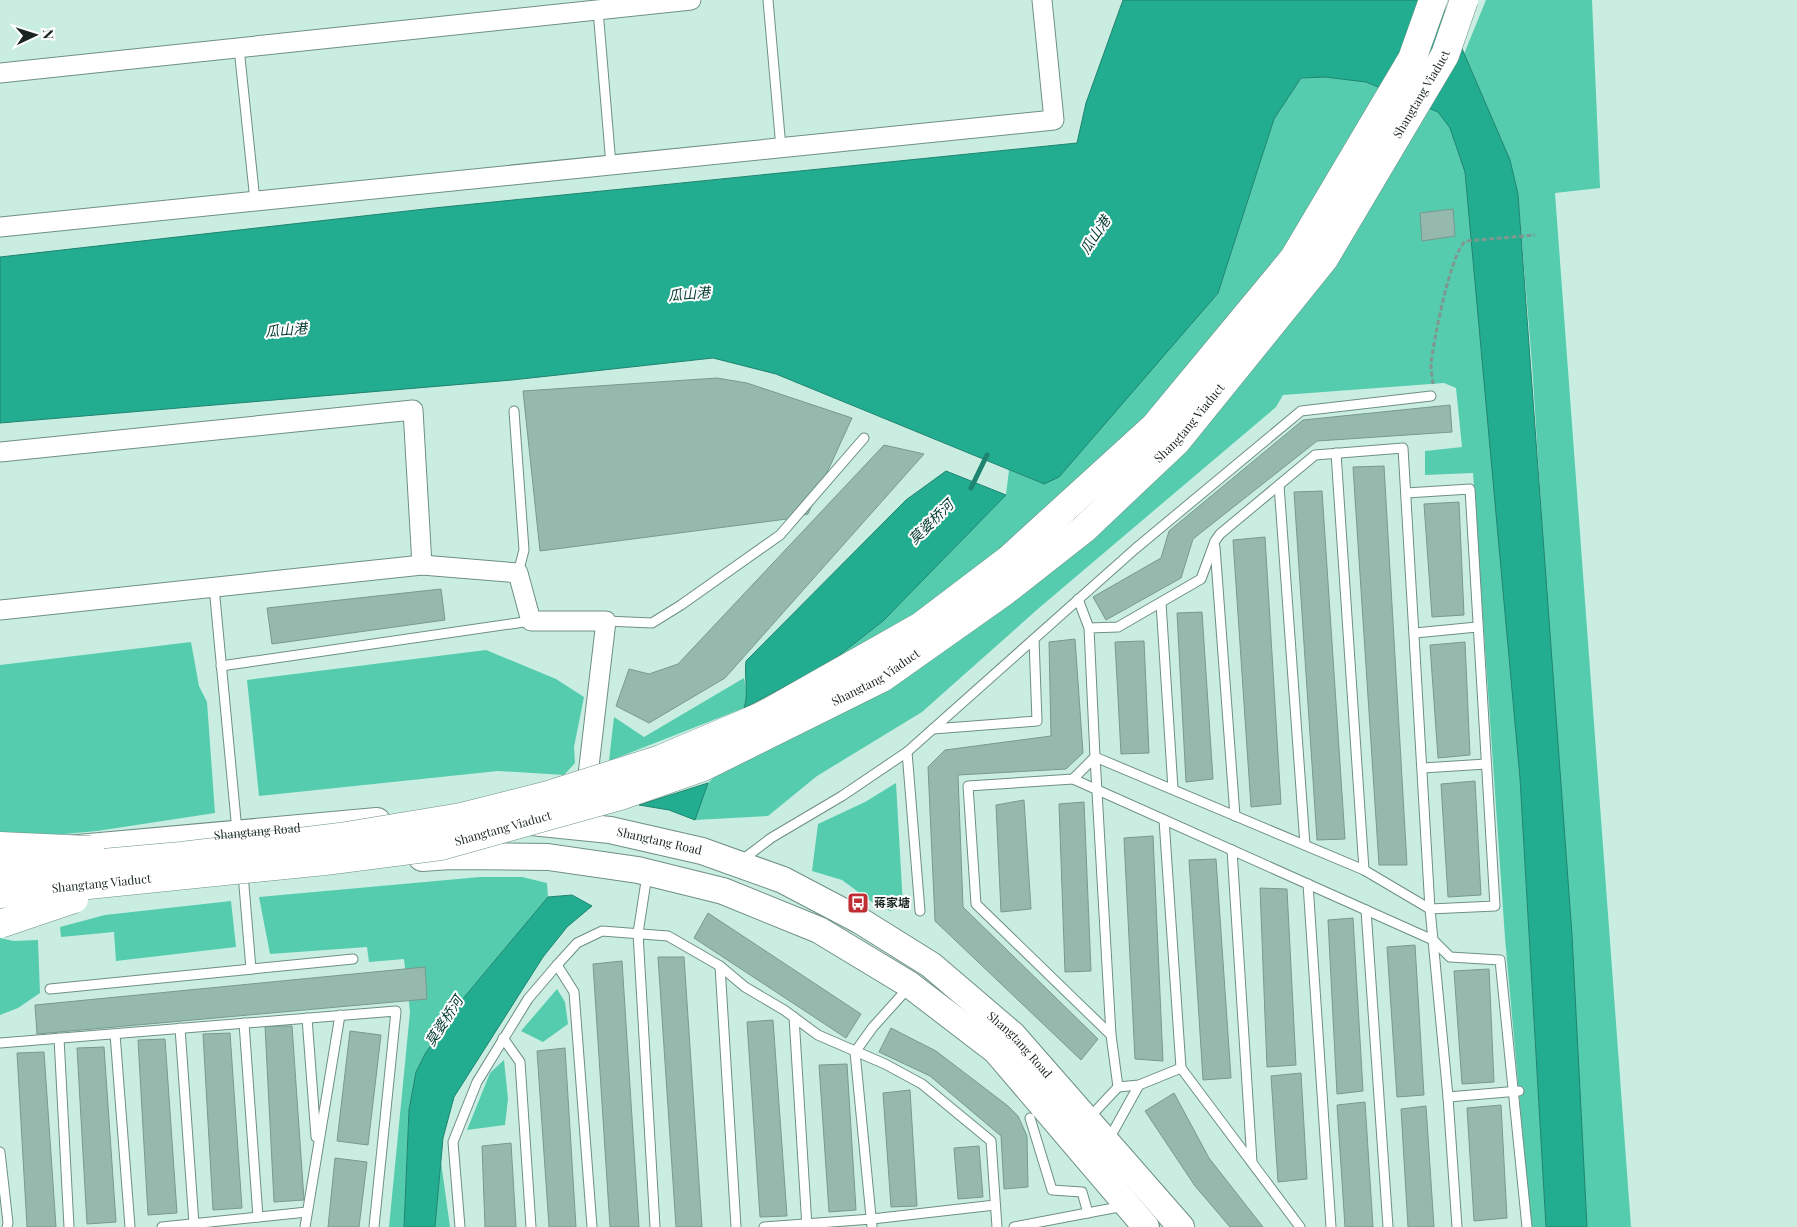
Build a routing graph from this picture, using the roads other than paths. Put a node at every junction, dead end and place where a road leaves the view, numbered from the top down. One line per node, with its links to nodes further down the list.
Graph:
1 (691, 0): 6 (street)
2 (768, 0): 9 (lane)
3 (1042, 0): 9 (street)
4 (1433, 0): 50 (highway, Shangtang Viaduct, bridge)
5 (1464, 0): 56 (highway, Shangtang Viaduct, bridge)
6 (598, 10): 7 (street); 10 (lane)
7 (239, 48): 8 (street); 11 (lane)
8 (0, 73)
9 (781, 148): 10 (street)
10 (611, 165): 11 (street)
11 (255, 201): 12 (street)
12 (0, 227)
13 (1431, 396): 24 (lane)
14 (514, 411): 22 (lane)
15 (864, 438): 27 (lane)
16 (0, 452): 21 (street)
17 (1336, 453): 18 (lane); 19 (lane); 52 (lane)
18 (1278, 485): 20 (lane); 46 (lane)
19 (1406, 493): 29 (lane); 31 (lane)
20 (1214, 541): 25 (lane); 42 (lane)
21 (422, 565): 22 (street); 23 (street)
22 (518, 573): 28 (street)
23 (214, 587): 26 (street); 33 (lane)
24 (1078, 599): 30 (lane); 32 (lane)
25 (1161, 603): 30 (lane); 40 (lane)
26 (0, 610)
27 (606, 621): 28 (street); 44 (street)
28 (531, 622): 33 (lane)
29 (1477, 627): 31 (lane); 37 (lane)
30 (1089, 628): 36 (lane)
31 (1415, 633): 38 (lane)
32 (1034, 639): 34 (lane); 34 (lane)
33 (221, 666): 45 (lane)
34 (933, 729): 35 (lane)
35 (907, 752): 51 (lane); 61 (lane)
36 (1095, 757): 39 (lane); 40 (lane); 41 (lane)
37 (1486, 764): 38 (lane); 59 (lane)
38 (1423, 768): 59 (lane)
39 (1073, 779): 41 (lane); 77 (lane)
40 (1173, 789): 42 (lane)
41 (1097, 790): 43 (lane); 77 (lane)
42 (1235, 816): 46 (lane)
43 (1164, 820): 48 (lane); 82 (lane)
44 (582, 827): 45 (main road, Shangtang Road); 51 (main road, Shangtang Road)
45 (237, 833): 49 (main road, Shangtang Road)
46 (1305, 845): 52 (lane)
47 (0, 846): 50 (highway, bridge)
48 (1232, 850): 57 (lane); 92 (lane)
49 (0, 855)
50 (181, 856): 53 (highway, Shangtang Viaduct, bridge)
51 (737, 864): 88 (main road, Shangtang Road)
52 (1364, 870): 59 (lane)
53 (0, 872)
54 (647, 872): 55 (main road, Shangtang Road); 63 (lane); 69 (main road, Shangtang Road)
55 (243, 874): 58 (main road, Shangtang Road); 68 (lane)
56 (154, 878): 58 (highway, Shangtang Viaduct, bridge); 62 (highway, bridge)
57 (1308, 884): 60 (lane); 120 (lane)
58 (0, 895)
59 (1430, 909): 64 (lane)
60 (1366, 910): 64 (lane); 121 (lane)
61 (920, 911)
62 (0, 924)
63 (638, 933): 66 (lane); 67 (lane); 112 (lane)
64 (1433, 940): 86 (lane); 123 (lane)
65 (353, 959): 68 (lane)
66 (557, 965): 79 (lane); 111 (lane)
67 (720, 966): 72 (lane); 113 (lane)
68 (251, 969): 70 (lane)
69 (910, 985): 81 (lane); 94 (main road, Shangtang Road)
70 (50, 989)
71 (340, 1015): 73 (lane); 91 (lane); 108 (lane)
72 (794, 1017): 81 (lane); 101 (lane)
73 (307, 1018): 74 (lane); 91 (lane)
74 (244, 1023): 75 (lane); 97 (lane)
75 (180, 1028): 76 (lane); 100 (lane)
76 (115, 1034): 78 (lane); 105 (lane)
77 (1111, 1035): 84 (lane)
78 (59, 1038): 80 (lane); 104 (lane)
79 (503, 1038): 109 (lane); 110 (lane)
80 (0, 1043)
81 (855, 1052): 93 (lane); 99 (lane)
82 (1181, 1068): 83 (lane); 92 (lane)
83 (1139, 1085): 84 (lane); 89 (lane)
84 (1118, 1087): 88 (lane)
85 (1519, 1091): 86 (lane)
86 (1448, 1097): 122 (lane)
87 (1030, 1118): 96 (lane)
88 (1088, 1120): 89 (main road, Shangtang Road)
89 (1106, 1143): 118 (main road, Shangtang Road)
90 (0, 1152): 103 (lane)
91 (317, 1153): 95 (lane)
92 (1252, 1163): 119 (lane)
93 (995, 1205): 99 (lane); 115 (lane)
94 (1127, 1205): 96 (lane); 117 (main road, Shangtang Road)
95 (307, 1212): 97 (lane); 107 (lane)
96 (1088, 1213): 116 (lane)
97 (258, 1217): 98 (lane)
98 (244, 1223): 100 (lane)
99 (872, 1223): 101 (lane)
100 (194, 1224): 102 (lane)
101 (807, 1225): 114 (lane)
102 (182, 1226): 106 (lane)
103 (7, 1227)
104 (69, 1227)
105 (130, 1227)
106 (162, 1227)
107 (305, 1227)
108 (374, 1227)
109 (460, 1227)
110 (531, 1227)
111 (592, 1227)
112 (655, 1227)
113 (736, 1227)
114 (764, 1227)
115 (997, 1227)
116 (1014, 1227)
117 (1146, 1227)
118 (1182, 1227)
119 (1300, 1227)
120 (1331, 1227)
121 (1388, 1227)
122 (1457, 1227)
123 (1527, 1227)

